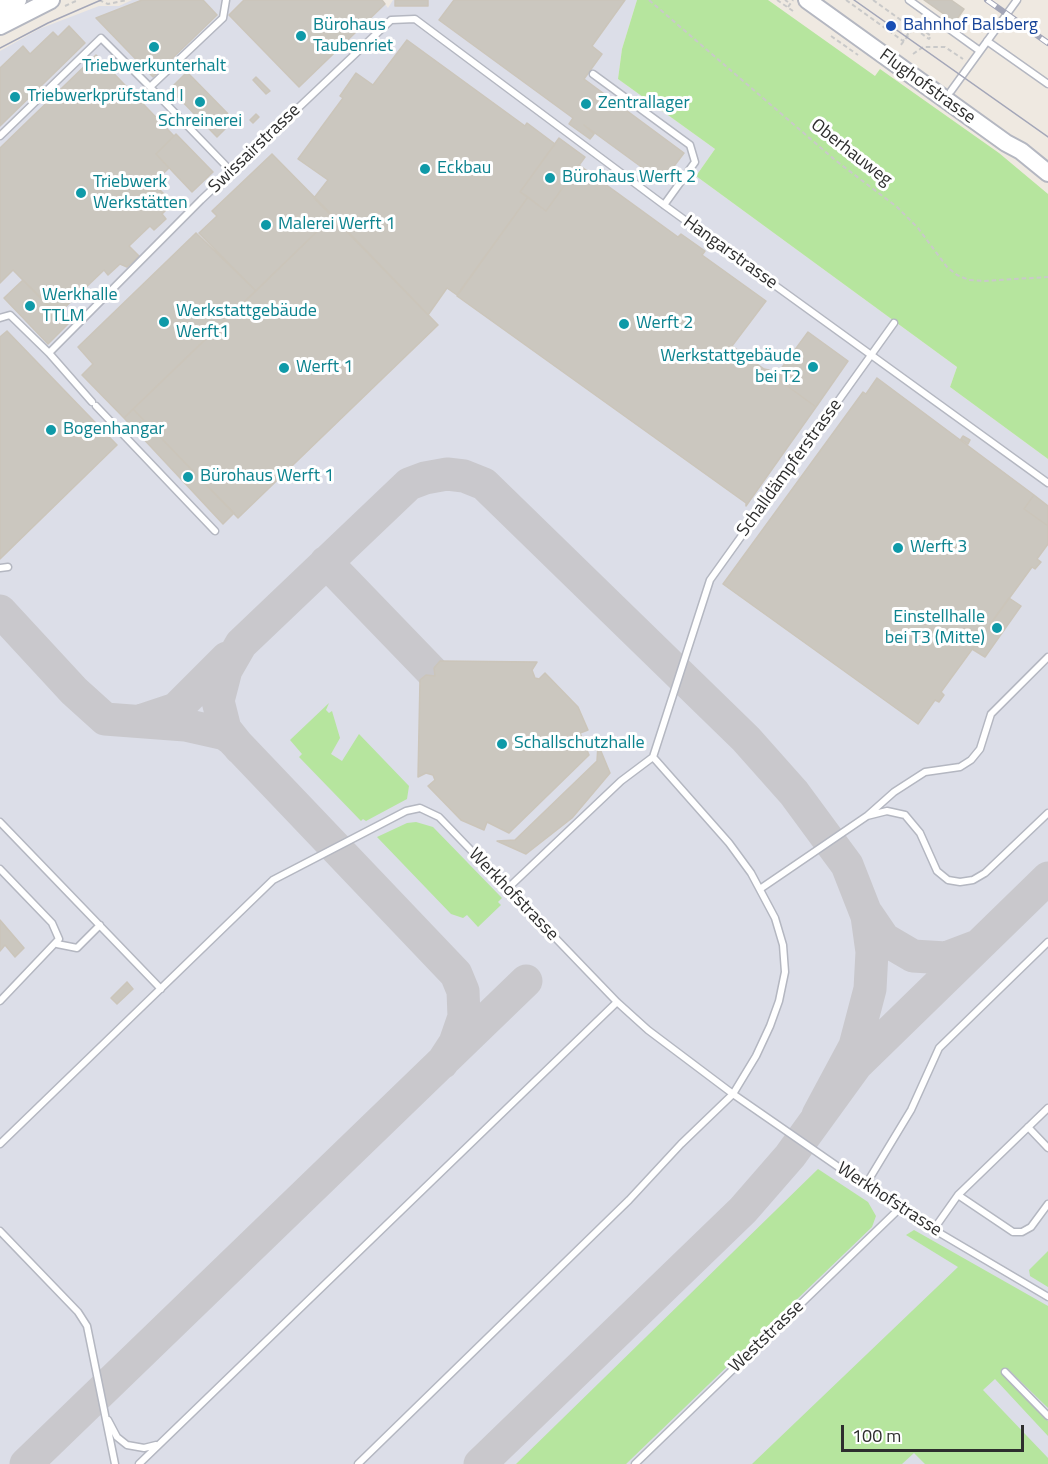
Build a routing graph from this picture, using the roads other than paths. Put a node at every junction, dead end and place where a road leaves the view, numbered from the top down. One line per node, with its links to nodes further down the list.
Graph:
1 (18, 0): 8 (main road)
2 (51, 0): 10 (main road)
3 (226, 0): 15 (lane)
4 (807, 0): 20 (main road, Flughofstrasse)
5 (826, 0): 16 (main road, Flughofstrasse)
6 (909, 0): 12 (lane)
7 (1017, 0): 11 (lane)
8 (0, 9)
9 (415, 19): 19 (lane, Swissairstrasse); 21 (lane, Hangarstrasse)
10 (0, 26)
11 (987, 41): 12 (lane); 14 (lane)
12 (980, 51): 16 (lane)
13 (593, 74): 21 (lane)
14 (1048, 84)
15 (150, 87): 17 (lane); 19 (lane)
16 (951, 91): 18 (main road, Flughofstrasse)
17 (0, 136)
18 (1048, 160)
19 (231, 171): 24 (lane, Swissairstrasse)
20 (1048, 173)
21 (664, 205): 25 (lane, Hangarstrasse)
22 (0, 318): 24 (lane)
23 (894, 323): 25 (lane, Schalldämpferstrasse)
24 (49, 353): 27 (lane)
25 (871, 355): 26 (lane, Hangarstrasse); 31 (lane, Schalldämpferstrasse)
26 (1048, 483)
27 (215, 531)
28 (8, 567): 29 (lane)
29 (0, 568)
30 (1048, 657): 33 (lane)
31 (653, 757): 36 (lane); 37 (lane)
32 (1048, 813): 33 (lane)
33 (867, 816): 37 (lane)
34 (0, 822): 38 (lane)
35 (0, 869): 40 (lane)
36 (507, 889): 41 (lane, Werkhofstrasse); 43 (lane, Werkhofstrasse)
37 (760, 889): 44 (lane)
38 (100, 925): 40 (lane); 41 (lane)
39 (1048, 942): 49 (lane)
40 (57, 944): 42 (lane)
41 (161, 989): 47 (lane, Werkhofstrasse)
42 (0, 1001)
43 (617, 1002): 44 (lane, Werkhofstrasse); 59 (lane)
44 (734, 1094): 49 (lane, Werkhofstrasse); 62 (lane)
45 (1048, 1108): 46 (lane)
46 (1028, 1127): 48 (lane); 50 (lane)
47 (0, 1144)
48 (1048, 1148)
49 (865, 1186): 52 (lane, Werkhofstrasse)
50 (958, 1195): 51 (lane); 53 (lane)
51 (1048, 1204)
52 (899, 1209): 53 (lane, Werkhofstrasse); 63 (lane, Weststrasse)
53 (934, 1229): 55 (lane, Werkhofstrasse)
54 (0, 1231): 57 (lane)
55 (1048, 1297)
56 (1005, 1372): 58 (lane)
57 (105, 1413): 59 (lane); 60 (lane)
58 (1048, 1416)
59 (160, 1444): 61 (lane)
60 (115, 1464)
61 (139, 1464)
62 (358, 1464)
63 (635, 1464)

